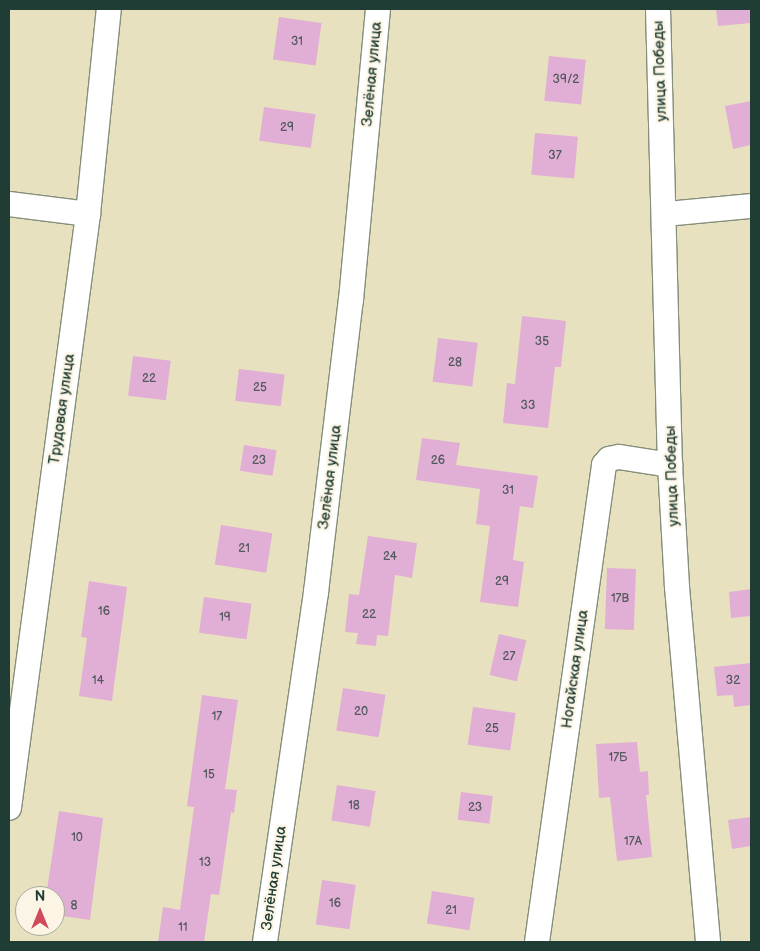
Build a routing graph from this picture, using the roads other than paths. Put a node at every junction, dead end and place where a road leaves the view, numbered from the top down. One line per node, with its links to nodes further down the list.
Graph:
1 (109, 9): 6 (street, Трудовая улица)
2 (378, 9): 10 (street, Зелёная улица)
3 (658, 9): 7 (street, улица Победы)
4 (9, 204): 6 (street)
5 (751, 206): 7 (street)
6 (88, 214): 9 (street, Трудовая улица)
7 (666, 214): 8 (street, улица Победы)
8 (670, 465): 11 (street, Ногайская улица); 12 (street, улица Победы)
9 (9, 808)
10 (265, 942)
11 (536, 942)
12 (708, 942)

